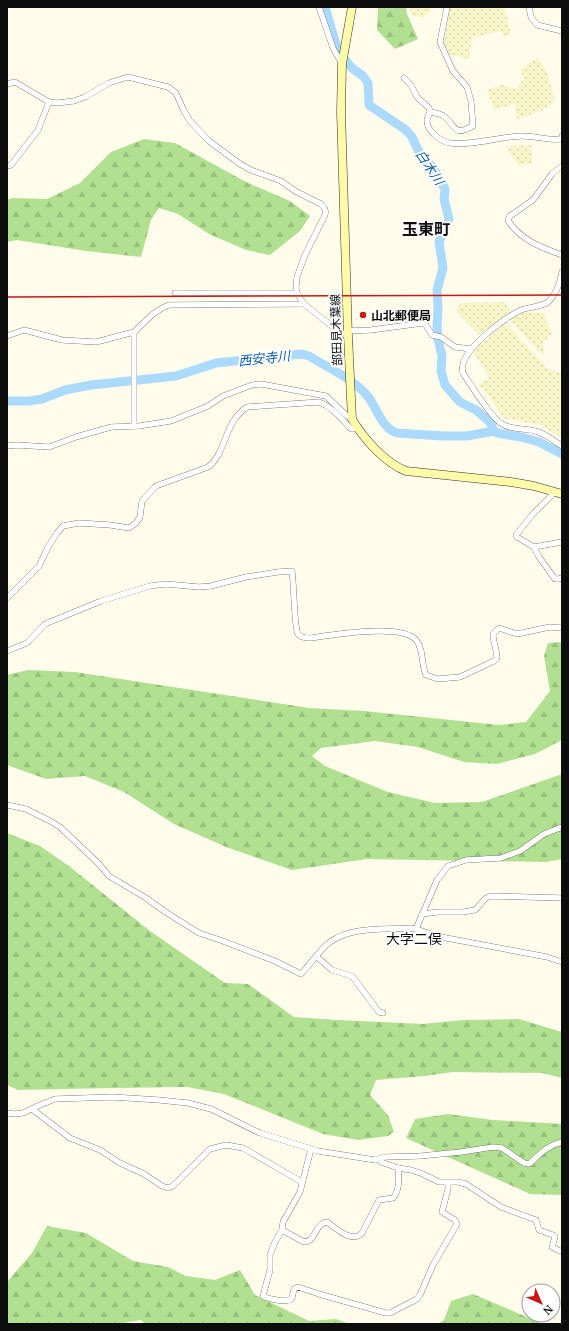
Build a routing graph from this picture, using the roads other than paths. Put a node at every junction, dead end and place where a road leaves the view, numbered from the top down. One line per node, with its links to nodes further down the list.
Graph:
1 (319, 7): 6 (street)
2 (352, 7): 6 (main road, 部田見木葉線)
3 (447, 7): 10 (street)
4 (529, 7): 5 (street)
5 (562, 31)
6 (343, 59): 20 (main road, 部田見木葉線)
7 (404, 78): 10 (street)
8 (7, 84): 9 (street)
9 (49, 102): 12 (street); 17 (street)
10 (430, 112): 11 (street)
11 (562, 139)
12 (7, 166)
13 (562, 166): 14 (street)
14 (562, 255)
15 (562, 272): 22 (street)
16 (175, 293): 17 (street)
17 (297, 293): 18 (street)
18 (304, 304): 19 (street); 20 (street)
19 (134, 332): 21 (street); 24 (street)
20 (348, 333): 22 (street); 23 (main road, 部田見木葉線)
21 (7, 336)
22 (471, 350): 27 (street)
23 (352, 419): 24 (street); 25 (main road, 部田見木葉線)
24 (134, 426): 26 (street)
25 (357, 428): 28 (main road, 部田見木葉線); 33 (street)
26 (7, 446)
27 (562, 446)
28 (553, 492): 29 (main road, 部田見木葉線); 31 (street)
29 (562, 494)
30 (562, 542): 31 (street)
31 (534, 547): 32 (street)
32 (562, 578)
33 (7, 598)
34 (562, 628): 35 (street)
35 (7, 651)
36 (7, 806): 41 (street)
37 (562, 826): 39 (street)
38 (562, 898): 39 (street)
39 (422, 914): 40 (street)
40 (416, 929): 41 (street); 42 (street)
41 (317, 956): 43 (street)
42 (562, 962)
43 (383, 1013)
44 (32, 1109): 45 (street); 47 (street); 50 (street)
45 (7, 1113)
46 (562, 1142): 48 (street)
47 (311, 1149): 48 (street); 50 (street)
48 (381, 1159): 49 (street)
49 (398, 1168): 51 (street); 52 (street)
50 (302, 1182): 52 (street)
51 (448, 1183): 52 (street); 53 (street)
52 (282, 1230)
53 (562, 1252)

